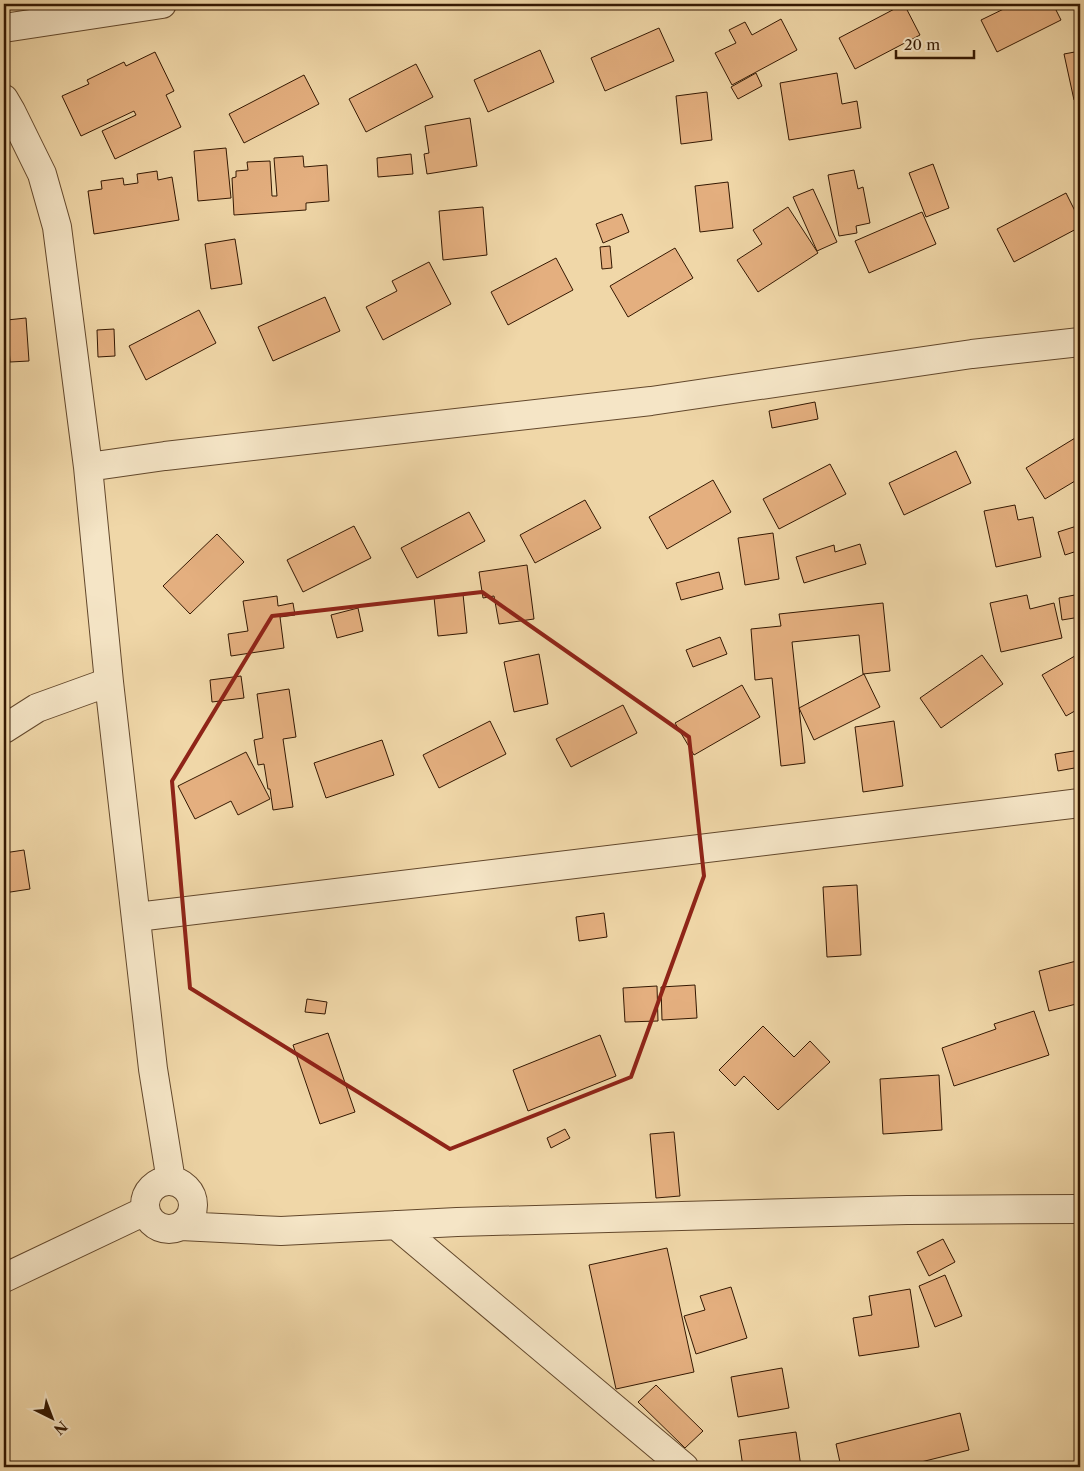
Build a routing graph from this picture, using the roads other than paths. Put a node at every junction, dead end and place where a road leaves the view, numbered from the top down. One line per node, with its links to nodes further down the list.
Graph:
1 (162, 4): 2 (street)
2 (4, 28)
3 (4, 99): 5 (street)
4 (1080, 342): 5 (street)
5 (88, 467): 6 (street)
6 (109, 682): 7 (street); 9 (street)
7 (4, 729)
8 (1080, 803): 9 (street)
9 (137, 916): 10 (street)
10 (170, 1181): 12 (street); 14 (street)
11 (1080, 1209): 13 (street)
12 (145, 1211): 14 (street); 15 (street)
13 (396, 1225): 14 (street); 16 (street)
14 (181, 1226)
15 (4, 1278)
16 (684, 1467)

